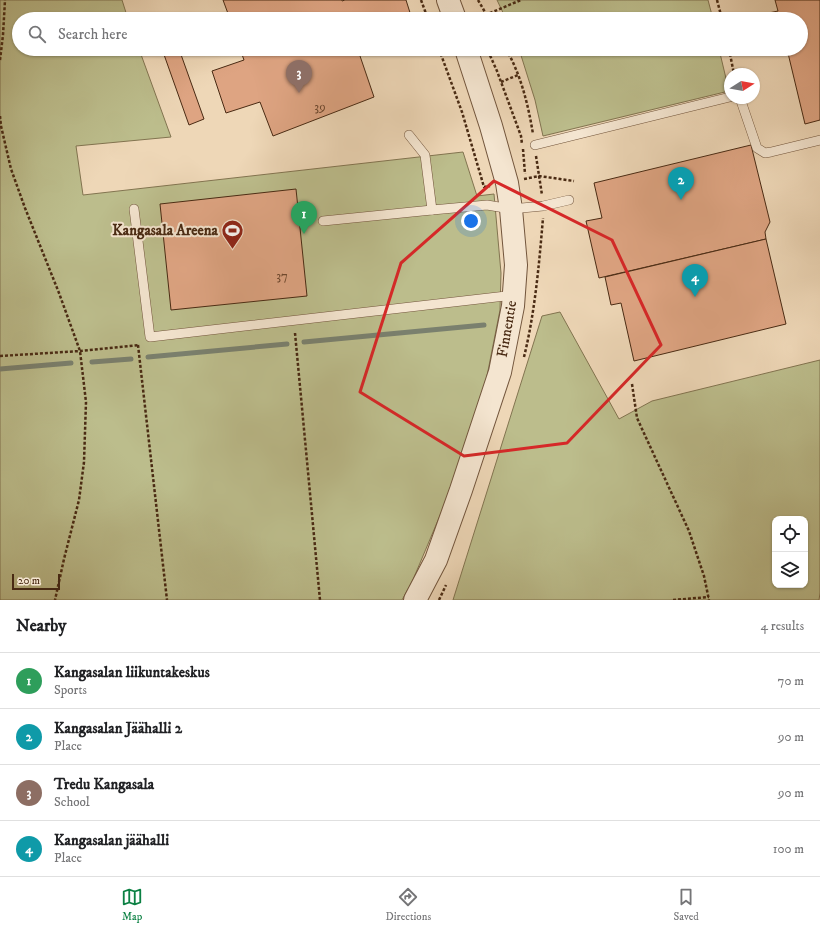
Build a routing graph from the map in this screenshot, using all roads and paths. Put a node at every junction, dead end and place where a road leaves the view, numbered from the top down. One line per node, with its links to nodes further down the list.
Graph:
1 (5, 0): 16 (path)
2 (421, 0): 7 (path)
3 (448, 0): 8 (street)
4 (478, 0): 9 (path)
5 (522, 0): 10 (path)
6 (717, 0): 11 (path)
7 (425, 12)
8 (452, 12)
9 (484, 12)
10 (493, 12)
11 (720, 12)
12 (468, 56): 33 (street, Finnentie)
13 (490, 56): 19 (path)
14 (510, 56): 18 (path)
15 (730, 56): 17 (path)
16 (0, 60)
17 (733, 68)
18 (518, 75): 19 (path); 25 (path)
19 (501, 82): 27 (path)
20 (724, 98): 25 (lane)
21 (742, 104): 24 (lane)
22 (0, 116): 37 (path)
23 (409, 135): 32 (lane)
24 (820, 140)
25 (535, 145): 26 (path)
26 (539, 176): 28 (path); 30 (path)
27 (526, 179)
28 (574, 180)
29 (569, 200): 30 (lane)
30 (543, 206): 33 (lane)
31 (134, 209): 36 (lane)
32 (432, 210): 33 (lane); 34 (lane)
33 (511, 210): 35 (street, Finnentie)
34 (323, 222)
35 (514, 295): 36 (lane); 44 (street, Finnentie)
36 (293, 320): 43 (path)
37 (80, 351): 38 (path); 41 (path); 42 (path)
38 (0, 356)
39 (632, 384): 40 (path)
40 (709, 599): 45 (path)
41 (55, 600)
42 (166, 600)
43 (320, 600)
44 (415, 600)
45 (673, 600)

